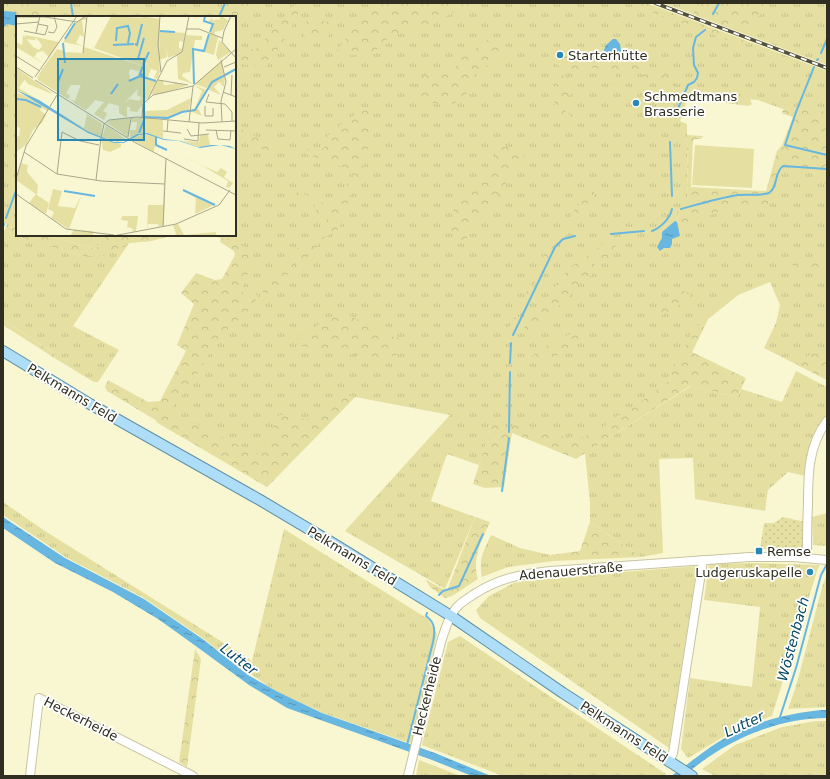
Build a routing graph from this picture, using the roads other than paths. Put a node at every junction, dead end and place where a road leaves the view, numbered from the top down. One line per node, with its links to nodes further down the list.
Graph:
1 (3, 351): 6 (main road, Pelkmanns Feld)
2 (827, 421): 3 (street)
3 (807, 558): 4 (street, Adenauerstraße); 5 (street, Adenauerstraße)
4 (703, 560): 6 (street, Adenauerstraße); 7 (street)
5 (825, 560)
6 (451, 616): 7 (main road, Pelkmanns Feld); 10 (street, Heckerheide)
7 (672, 764): 11 (main road, Pelkmanns Feld)
8 (30, 776): 9 (street, Heckerheide)
9 (193, 776)
10 (408, 776)
11 (692, 776)

